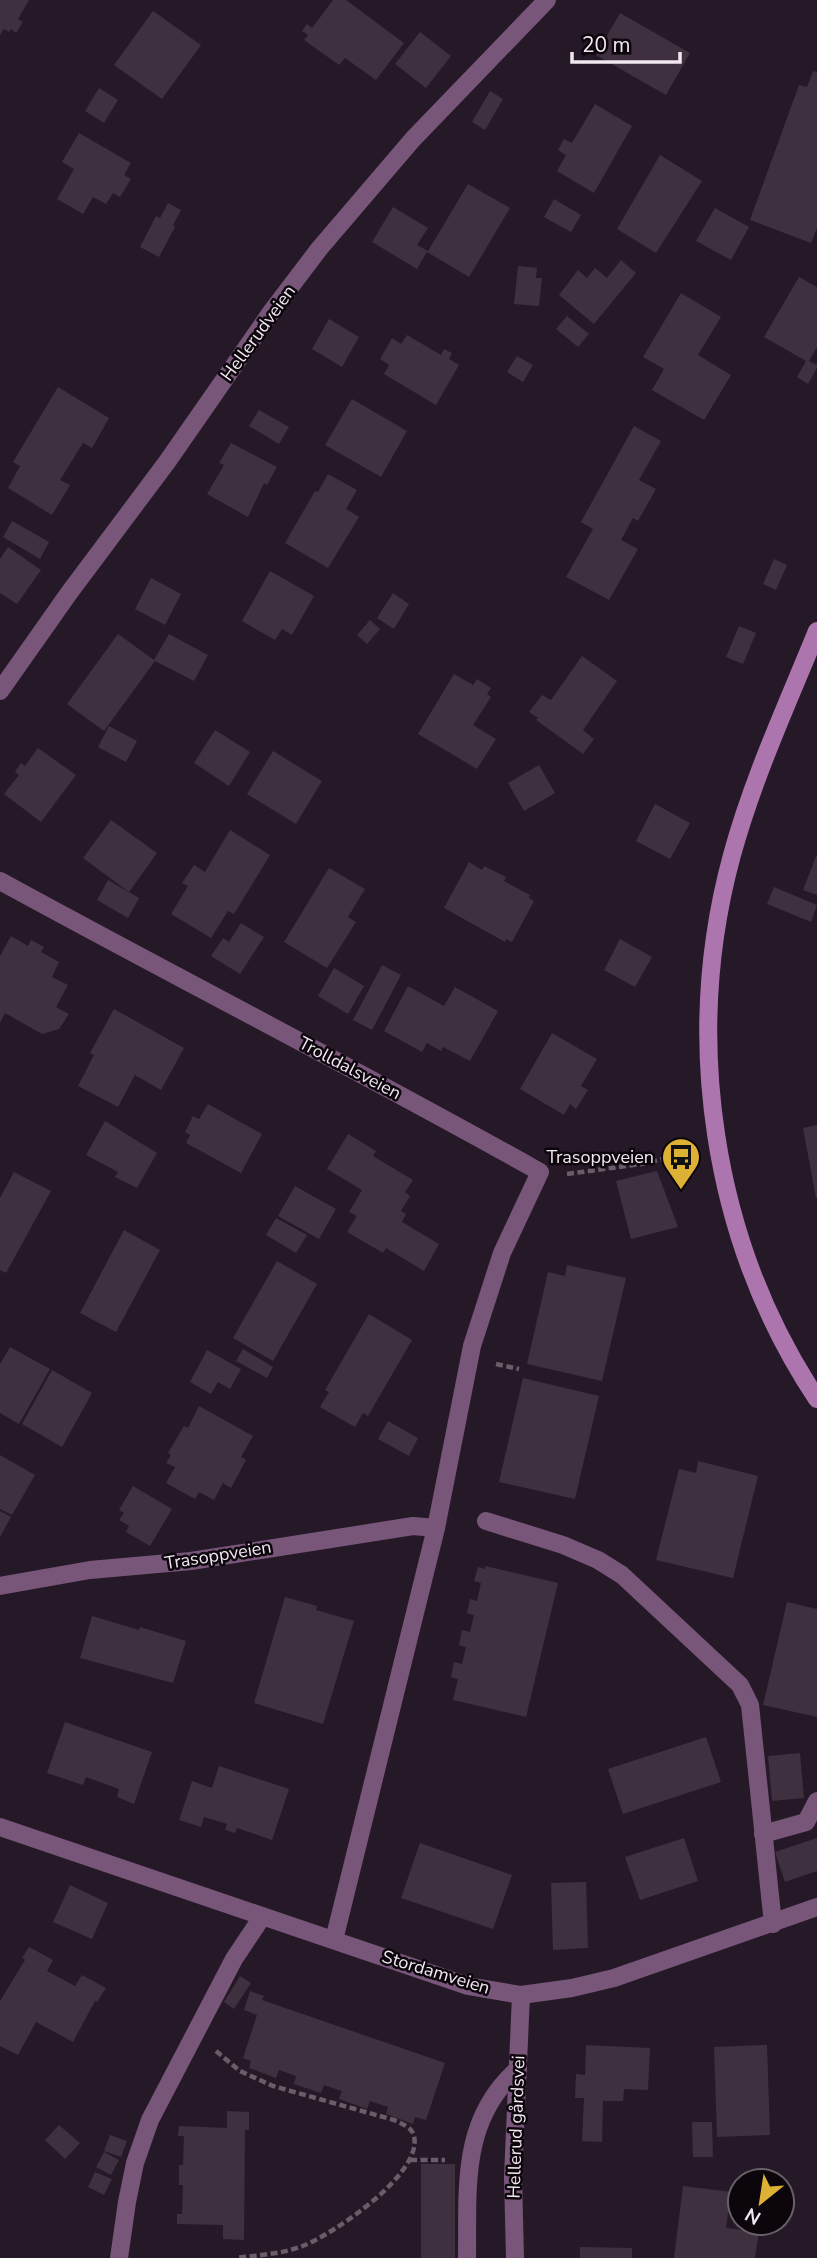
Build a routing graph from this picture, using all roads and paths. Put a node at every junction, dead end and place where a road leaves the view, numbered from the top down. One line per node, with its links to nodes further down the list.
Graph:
1 (547, 0): 3 (street, Hellerudveien)
2 (817, 631): 5 (main road)
3 (0, 691)
4 (0, 881): 6 (street, Trolldalsveien)
5 (718, 1146): 6 (path); 7 (main road)
6 (540, 1172): 9 (street)
7 (817, 1399)
8 (486, 1521): 13 (street)
9 (436, 1528): 10 (street, Trasoppveien); 17 (street)
10 (0, 1586)
11 (817, 1801): 13 (street)
12 (0, 1827): 15 (street, Stordamveien)
13 (763, 1834): 16 (street)
14 (817, 1907): 16 (street, Stordamveien)
15 (262, 1917): 17 (street, Stordamveien); 19 (street)
16 (774, 1924): 18 (street, Stordamveien)
17 (334, 1940): 18 (street, Stordamveien)
18 (521, 1995): 20 (street, Hellerud gårdsvei)
19 (196, 2031): 21 (path); 23 (street)
20 (518, 2069): 25 (street); 26 (street, Hellerud gårdsvei)
21 (410, 2160): 22 (path); 24 (path)
22 (444, 2160)
23 (119, 2258)
24 (236, 2258)
25 (467, 2258)
26 (515, 2258)

